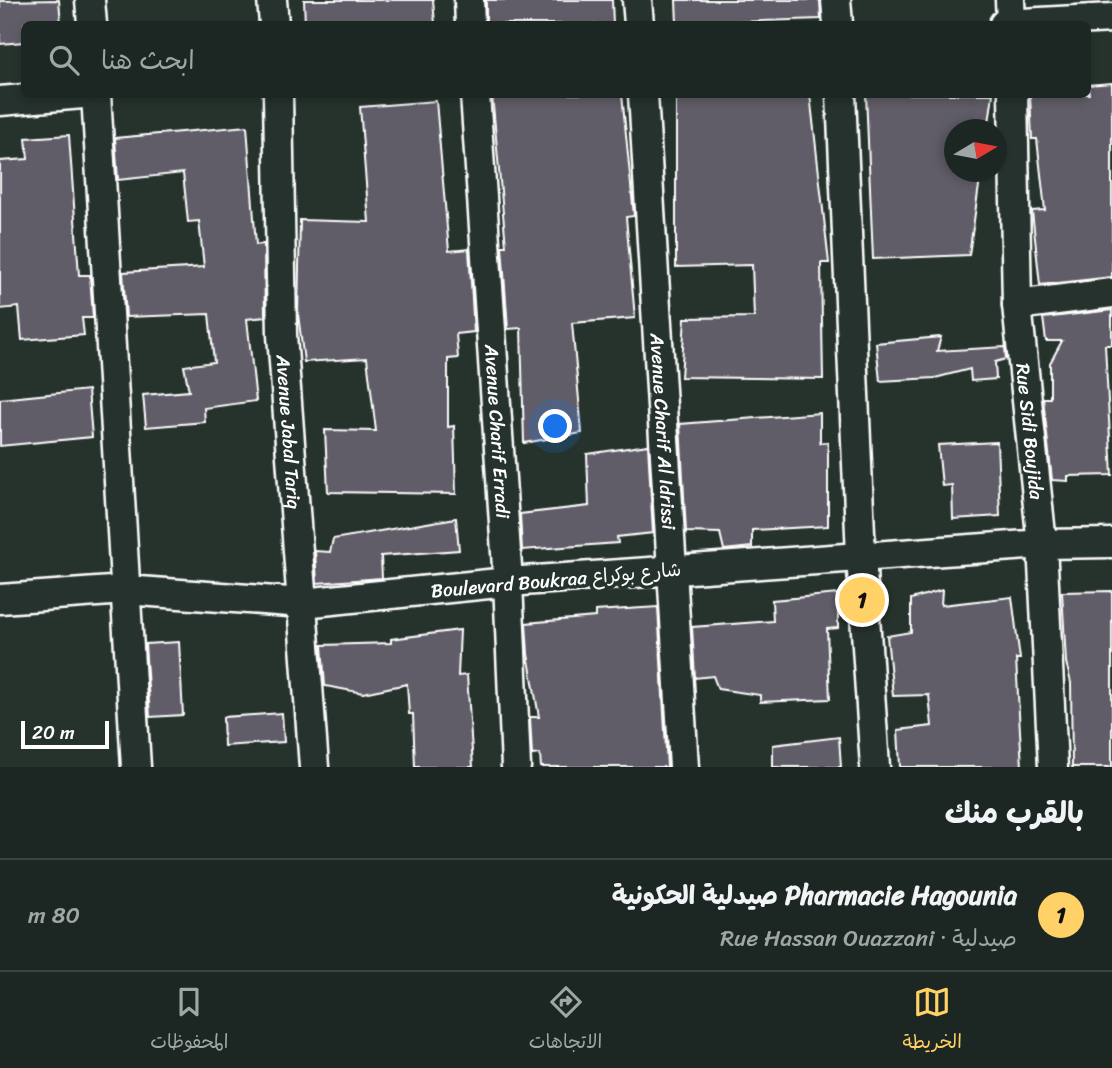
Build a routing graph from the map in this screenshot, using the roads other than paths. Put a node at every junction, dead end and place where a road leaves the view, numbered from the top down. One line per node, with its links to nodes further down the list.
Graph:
1 (90, 0): 8 (street)
2 (272, 0): 9 (street)
3 (469, 0): 10 (street)
4 (637, 0): 11 (street)
5 (836, 0): 12 (street)
6 (1010, 0): 13 (street)
7 (1112, 18): 14 (street)
8 (92, 21)
9 (274, 21)
10 (470, 21)
11 (639, 21)
12 (838, 21)
13 (1011, 21)
14 (1062, 21)
15 (36, 98): 22 (street)
16 (96, 98): 30 (street)
17 (278, 98): 32 (street, Avenue Jabal Tariq)
18 (475, 98): 29 (street, Avenue Charif Erradi)
19 (643, 98): 28 (street, Avenue Charif Al Idrissi)
20 (841, 98): 27 (street)
21 (1013, 98): 24 (street, Rue Sidi Boujida)
22 (0, 101)
23 (1112, 293): 24 (street)
24 (1017, 305): 26 (street, Rue Sidi Boujida)
25 (1112, 543): 26 (street, Boulevard Boukraa شارع بوكراع)
26 (1042, 544): 27 (street, Boulevard Boukraa شارع بوكراع); 38 (street, Rue Sidi Boujida)
27 (861, 556): 28 (street, Boulevard Boukraa شارع بوكراع); 37 (street)
28 (671, 570): 29 (street, Boulevard Boukraa شارع بوكراع); 36 (street, Avenue Charif Al Idrissi)
29 (508, 582): 32 (street, Boulevard Boukraa شارع بوكراع); 35 (street, Avenue Charif Erradi)
30 (125, 590): 31 (street, Boulevard Boukraa شارع بوكراع); 32 (street, Boulevard Boukraa شارع بوكراع); 33 (street)
31 (0, 599)
32 (303, 603): 34 (street, Avenue Jabal Tariq)
33 (136, 767)
34 (314, 767)
35 (516, 767)
36 (684, 767)
37 (875, 767)
38 (1053, 767)

